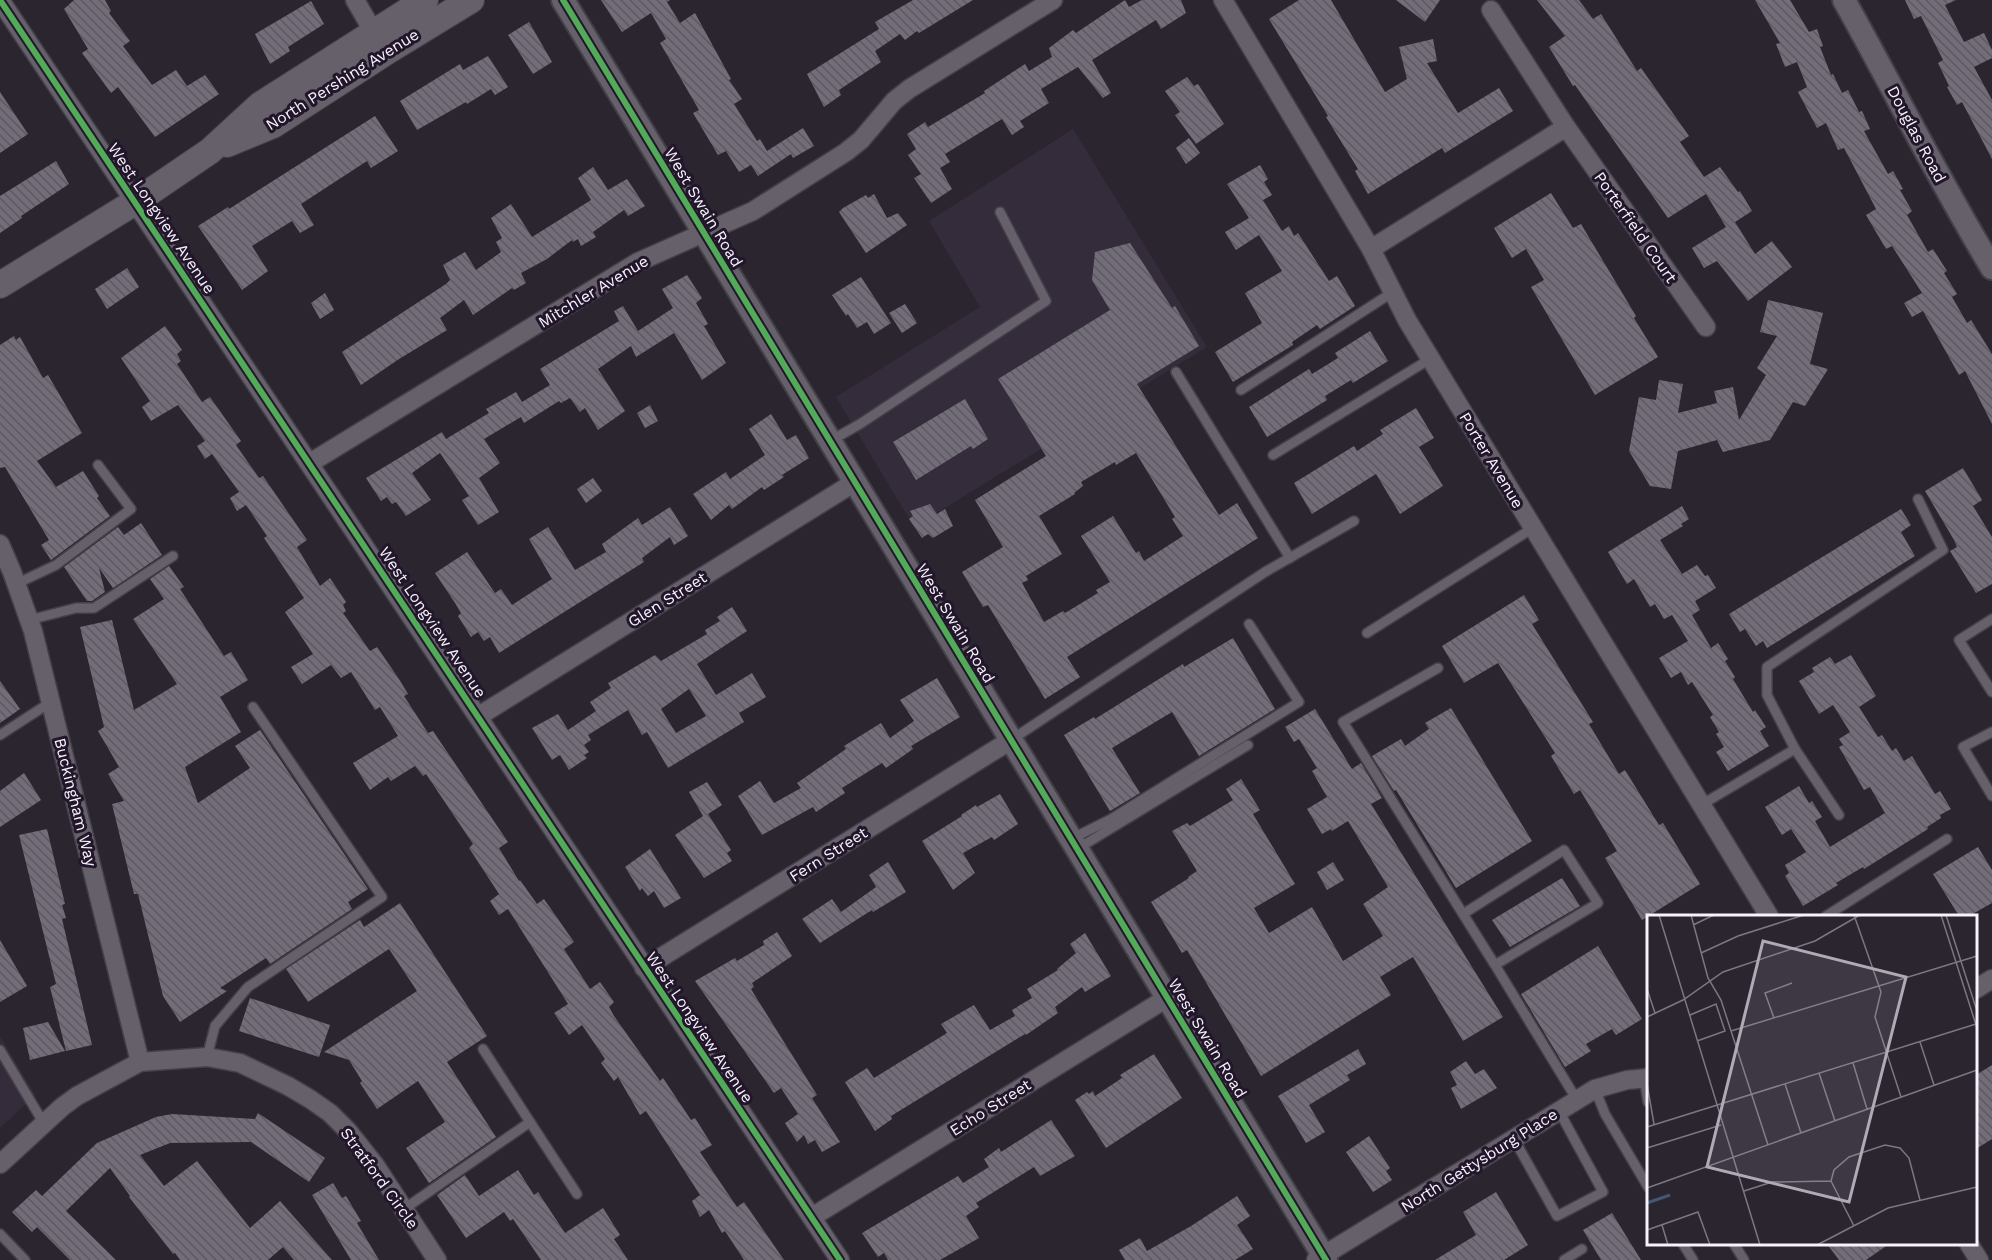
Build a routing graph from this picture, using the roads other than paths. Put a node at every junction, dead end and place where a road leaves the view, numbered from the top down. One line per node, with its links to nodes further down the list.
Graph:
1 (0, 0): 13 (street, West Longview Avenue)
2 (354, 0): 10 (street)
3 (425, 0): 10 (main road, North Pershing Avenue)
4 (471, 0): 12 (main road, North Pershing Avenue)
5 (563, 0): 15 (street, West Swain Road)
6 (1053, 0): 15 (street, Mitchler Avenue)
7 (1223, 0): 16 (street, Porter Avenue)
8 (1844, 0): 17 (street, Douglas Road)
9 (1491, 10): 11 (street, Porterfield Court)
10 (373, 31): 12 (main road, North Pershing Avenue)
11 (1566, 127): 16 (street); 20 (street, Porterfield Court)
12 (210, 151): 13 (main road, North Pershing Avenue)
13 (135, 202): 18 (main road, North Pershing Avenue); 26 (street, West Longview Avenue)
14 (1000, 212): 24 (lane)
15 (703, 233): 24 (street, West Swain Road); 26 (street, Mitchler Avenue)
16 (1371, 249): 19 (street, Porter Avenue)
17 (1992, 268)
18 (0, 285)
19 (1393, 292): 21 (street, Porter Avenue); 23 (lane)
20 (1706, 327)
21 (1430, 359): 25 (lane); 31 (street, Porter Avenue)
22 (1176, 372): 34 (lane)
23 (1241, 390)
24 (830, 441): 28 (street, West Swain Road)
25 (1273, 455)
26 (310, 463): 44 (street, West Longview Avenue)
27 (98, 465): 35 (lane)
28 (855, 482): 44 (street, Glen Street); 47 (street, West Swain Road)
29 (1918, 499): 49 (lane)
30 (1354, 521): 34 (lane)
31 (1533, 528): 39 (lane); 51 (street, Porter Avenue)
32 (0, 544): 35 (street, Buckingham Way)
33 (173, 556): 37 (lane)
34 (1290, 558): 47 (lane)
35 (16, 584): 37 (street, Buckingham Way)
36 (1992, 619): 41 (lane)
37 (29, 620): 42 (street, Buckingham Way)
38 (1249, 624): 54 (lane)
39 (1367, 633)
40 (1438, 668): 55 (lane)
41 (1992, 692)
42 (51, 702): 46 (lane); 66 (street, Buckingham Way)
43 (253, 707): 65 (lane)
44 (479, 716): 59 (street, West Longview Avenue)
45 (1992, 732): 50 (lane)
46 (0, 735)
47 (1011, 740): 54 (street, West Swain Road); 59 (street, Fern Street)
48 (1248, 745): 54 (lane)
49 (1795, 749): 51 (lane); 52 (lane)
50 (1992, 795)
51 (1701, 805): 56 (street, Porter Avenue)
52 (1839, 815)
53 (1947, 838): 57 (lane)
54 (1074, 844): 62 (street, West Swain Road)
55 (1463, 914): 58 (lane); 58 (lane)
56 (1768, 915)
57 (1828, 915)
58 (1495, 965): 69 (lane)
59 (644, 968): 78 (street, West Longview Avenue)
60 (1992, 980): 61 (street)
61 (1977, 989)
62 (1167, 998): 78 (street, Echo Street); 84 (street, West Swain Road)
63 (483, 1049): 72 (lane)
64 (0, 1050): 71 (lane)
65 (207, 1057): 66 (street, Stratford Circle); 77 (street, Stratford Circle)
66 (140, 1062): 71 (street, Stratford Circle)
67 (1646, 1078): 68 (street, North Gettysburg Place)
68 (1595, 1089): 69 (street, North Gettysburg Place); 75 (lane)
69 (1577, 1100): 70 (street, North Gettysburg Place)
70 (1560, 1111): 73 (street, North Gettysburg Place); 73 (lane)
71 (43, 1122): 74 (street, Stratford Circle)
72 (530, 1122): 76 (lane); 77 (lane)
73 (1514, 1139): 84 (street, North Gettysburg Place)
74 (0, 1164)
75 (1647, 1185)
76 (577, 1194)
77 (404, 1209): 86 (street, Stratford Circle)
78 (812, 1217): 87 (street, West Longview Avenue)
79 (0, 1234): 85 (lane)
80 (1684, 1245): 89 (lane)
81 (1735, 1245): 90 (lane)
82 (1970, 1245): 91 (street)
83 (1582, 1249): 88 (lane)
84 (1322, 1259)
85 (25, 1260)
86 (437, 1260)
87 (840, 1260)
88 (1564, 1260)
89 (1693, 1260)
90 (1744, 1260)
91 (1979, 1260)

